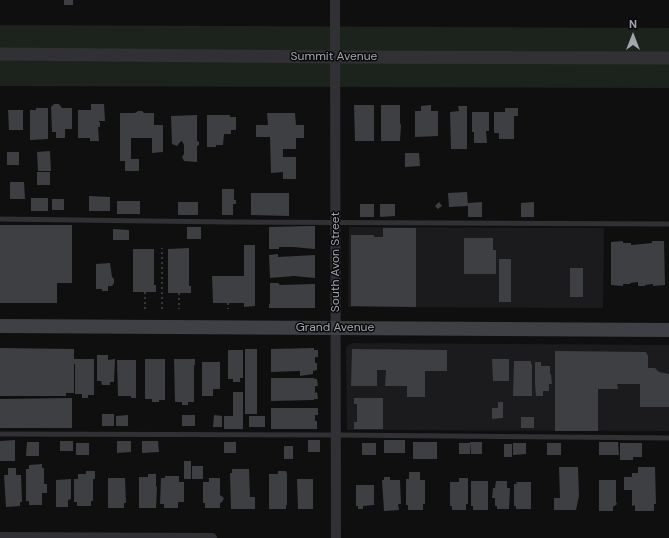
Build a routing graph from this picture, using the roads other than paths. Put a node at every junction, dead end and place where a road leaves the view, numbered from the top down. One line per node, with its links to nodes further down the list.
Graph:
1 (335, 0): 3 (street, South Avon Street)
2 (0, 54): 3 (street, Summit Avenue)
3 (336, 57): 4 (street, Summit Avenue); 6 (street, South Avon Street)
4 (669, 58)
5 (0, 218): 6 (lane)
6 (336, 221): 7 (lane); 9 (street, South Avon Street)
7 (669, 224)
8 (0, 326): 9 (main road, Grand Avenue)
9 (336, 328): 10 (main road, Grand Avenue); 12 (street, South Avon Street)
10 (669, 330)
11 (0, 434): 12 (lane)
12 (336, 435): 13 (lane); 16 (street, South Avon Street)
13 (669, 438)
14 (0, 537): 15 (street)
15 (212, 538)
16 (336, 538)

